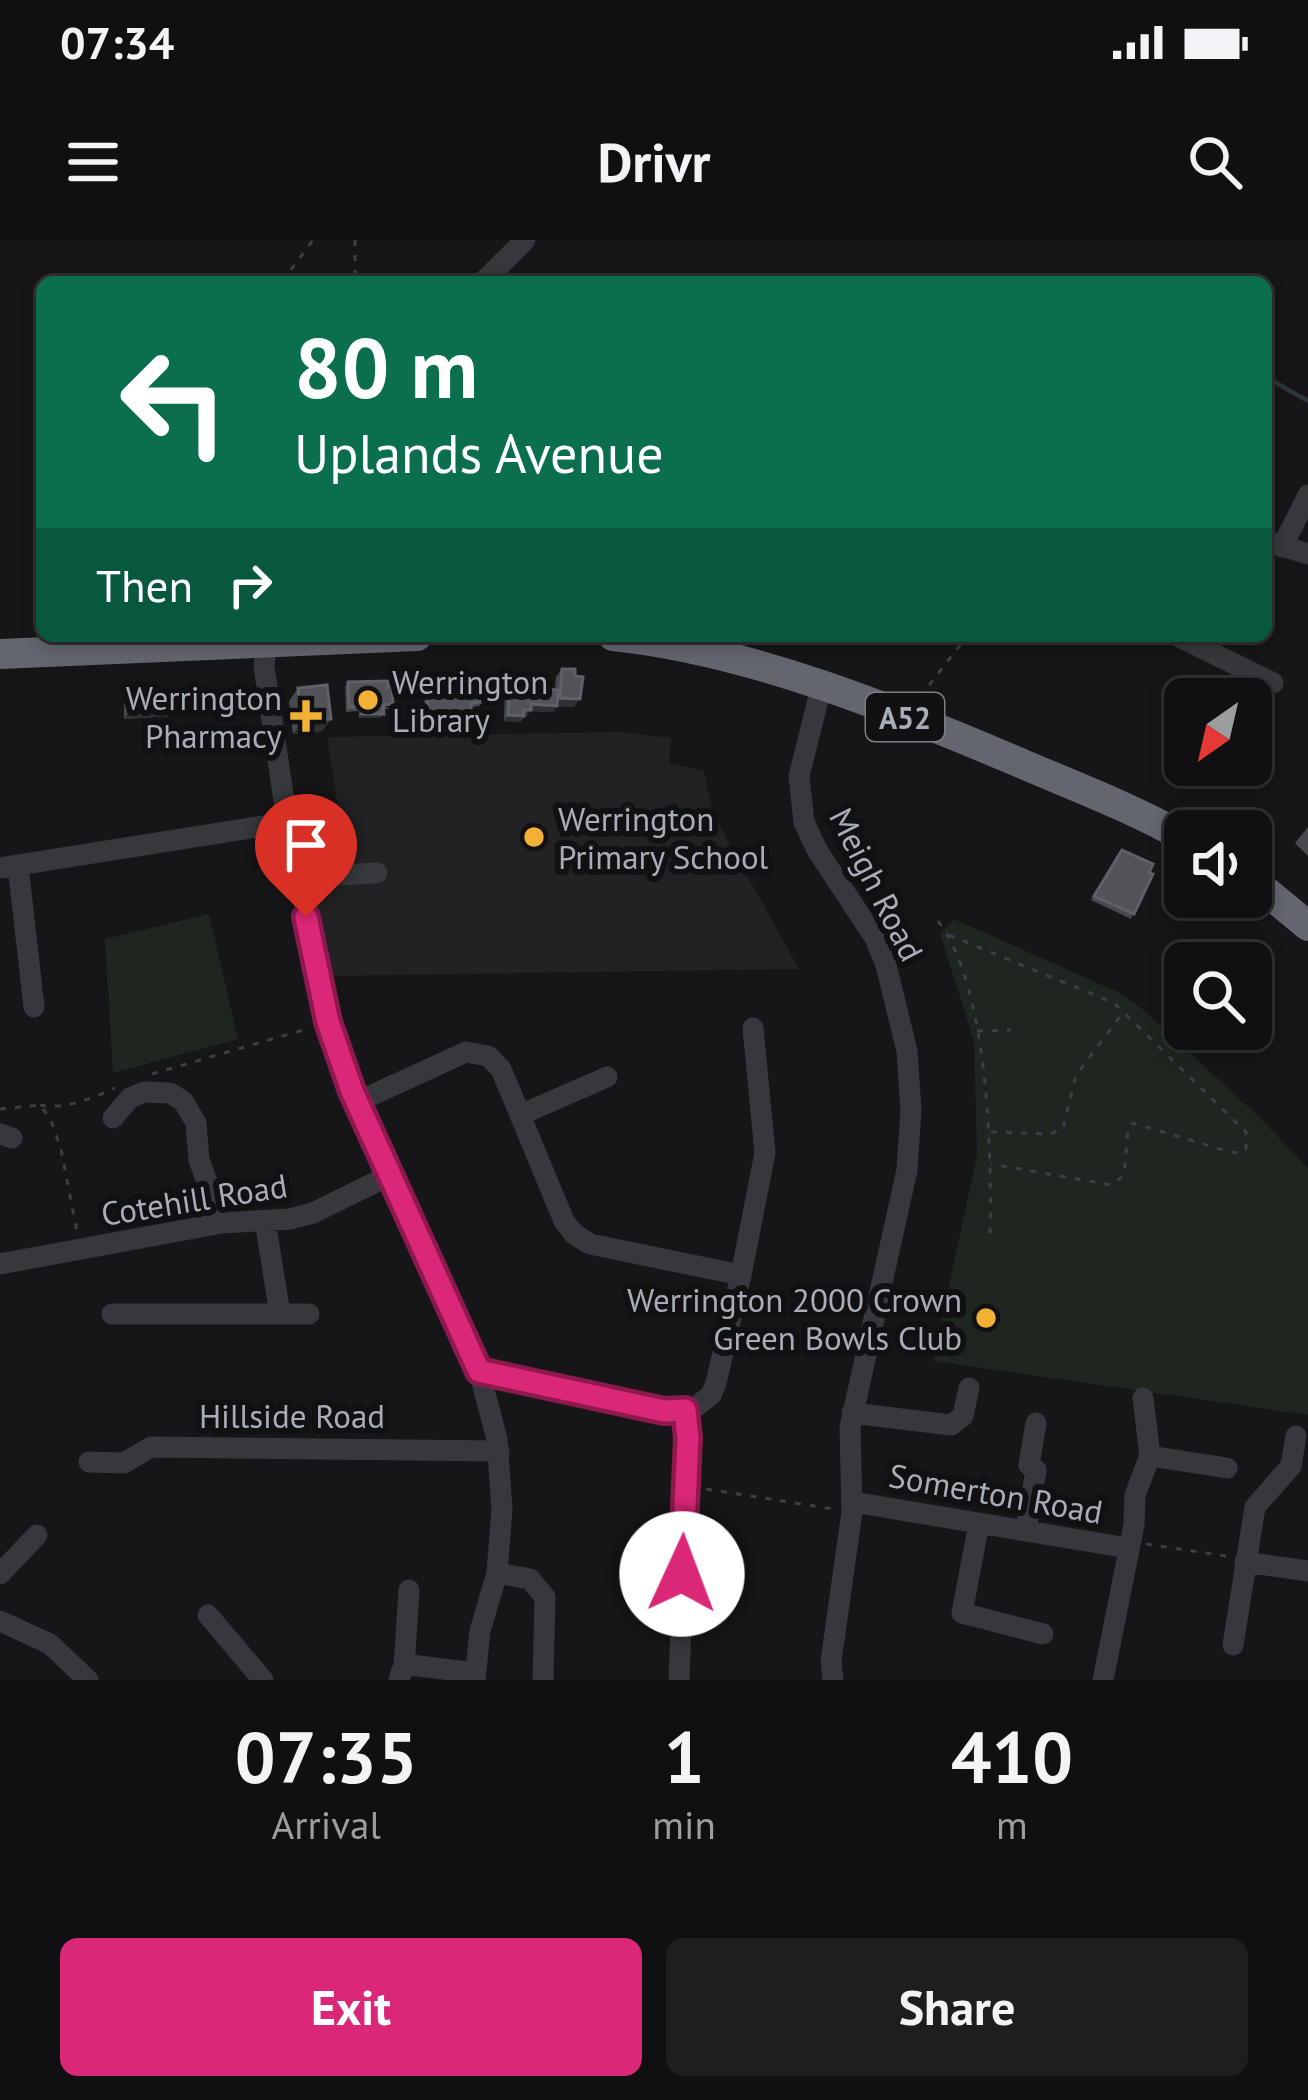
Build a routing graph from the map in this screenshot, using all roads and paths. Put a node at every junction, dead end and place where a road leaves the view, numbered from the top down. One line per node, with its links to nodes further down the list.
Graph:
1 (313, 240): 4 (path)
2 (355, 240): 5 (path)
3 (524, 240): 6 (street)
4 (286, 276)
5 (355, 276)
6 (489, 276)
7 (1308, 495): 8 (street)
8 (1274, 544): 9 (street)
9 (1308, 554)
10 (229, 642): 15 (highway)
11 (267, 642): 19 (street)
12 (659, 642): 17 (highway, A52)
13 (962, 642): 18 (path)
14 (1190, 642): 16 (street)
15 (0, 654)
16 (1273, 683)
17 (821, 688): 18 (highway, A52); 58 (street, Meigh Road)
18 (904, 717): 20 (highway, A52)
19 (288, 822): 21 (street); 23 (street)
20 (1164, 827)
21 (9, 867): 28 (street)
22 (377, 873): 23 (street)
23 (298, 877): 30 (street)
24 (1272, 896): 26 (highway)
25 (938, 921): 27 (path)
26 (1308, 926)
27 (949, 935): 29 (path); 33 (path)
28 (34, 1007)
29 (1124, 1012): 42 (path); 43 (path)
30 (328, 1022): 34 (path); 37 (street)
31 (753, 1028): 50 (street)
32 (1011, 1030): 33 (path)
33 (976, 1031): 42 (path)
34 (154, 1073)
35 (607, 1077): 41 (street)
36 (132, 1082): 38 (path)
37 (357, 1102): 41 (street); 44 (street)
38 (40, 1105): 40 (path); 48 (path)
39 (116, 1108): 46 (street)
40 (0, 1109)
41 (520, 1115): 50 (street)
42 (990, 1132): 43 (path)
43 (992, 1164): 47 (path)
44 (390, 1174): 45 (street, Cotehill Road); 54 (street)
45 (265, 1221): 46 (street, Cotehill Road); 52 (street)
46 (221, 1223): 48 (street, Cotehill Road)
47 (990, 1238)
48 (82, 1251): 49 (street, Cotehill Road)
49 (0, 1264)
50 (741, 1275): 57 (street)
51 (112, 1314): 52 (street)
52 (280, 1314): 53 (street)
53 (309, 1314)
54 (479, 1371): 57 (street); 61 (street)
55 (969, 1388): 58 (street)
56 (1143, 1398): 62 (street)
57 (685, 1410): 65 (street)
58 (852, 1413): 66 (street, Meigh Road)
59 (1036, 1423): 68 (street)
60 (1296, 1436): 71 (street)
61 (499, 1451): 63 (street, Hillside Road); 73 (street)
62 (1150, 1456): 64 (street); 70 (street)
63 (89, 1462)
64 (1227, 1468)
65 (686, 1487): 66 (path); 85 (street)
66 (852, 1507): 67 (street, Somerton Road); 86 (street, Meigh Road)
67 (979, 1523): 68 (street, Somerton Road); 78 (street)
68 (1025, 1531): 70 (street, Somerton Road)
69 (37, 1534): 74 (street)
70 (1128, 1545): 71 (path); 87 (street)
71 (1245, 1561): 72 (street); 79 (street)
72 (1308, 1571)
73 (497, 1573): 81 (street); 84 (street)
74 (0, 1574)
75 (409, 1590): 80 (street)
76 (208, 1616): 83 (street)
77 (0, 1622): 82 (street)
78 (1043, 1634)
79 (1233, 1645)
80 (402, 1674): 81 (street)
81 (475, 1676)
82 (80, 1677)
83 (263, 1680)
84 (543, 1680)
85 (679, 1680)
86 (833, 1680)
87 (1103, 1680)

